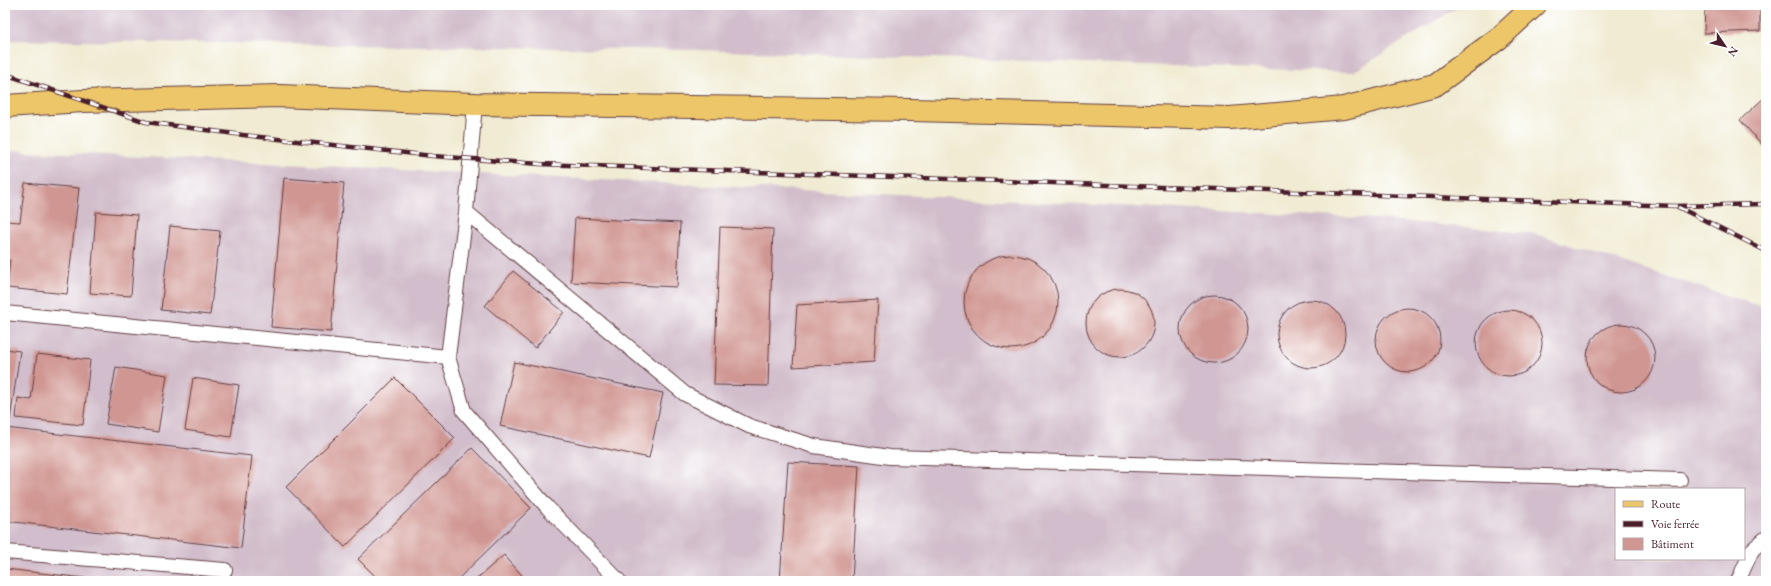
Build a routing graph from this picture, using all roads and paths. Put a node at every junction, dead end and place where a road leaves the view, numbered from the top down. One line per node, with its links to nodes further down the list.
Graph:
1 (1535, 5): 2 (main road)
2 (475, 104): 3 (main road); 4 (lane)
3 (5, 106)
4 (466, 212): 6 (lane); 7 (lane)
5 (5, 313): 6 (lane)
6 (448, 357): 11 (lane)
7 (1680, 480)
8 (1766, 538): 12 (lane)
9 (5, 552): 10 (lane)
10 (224, 570)
11 (619, 581)
12 (1738, 581)

